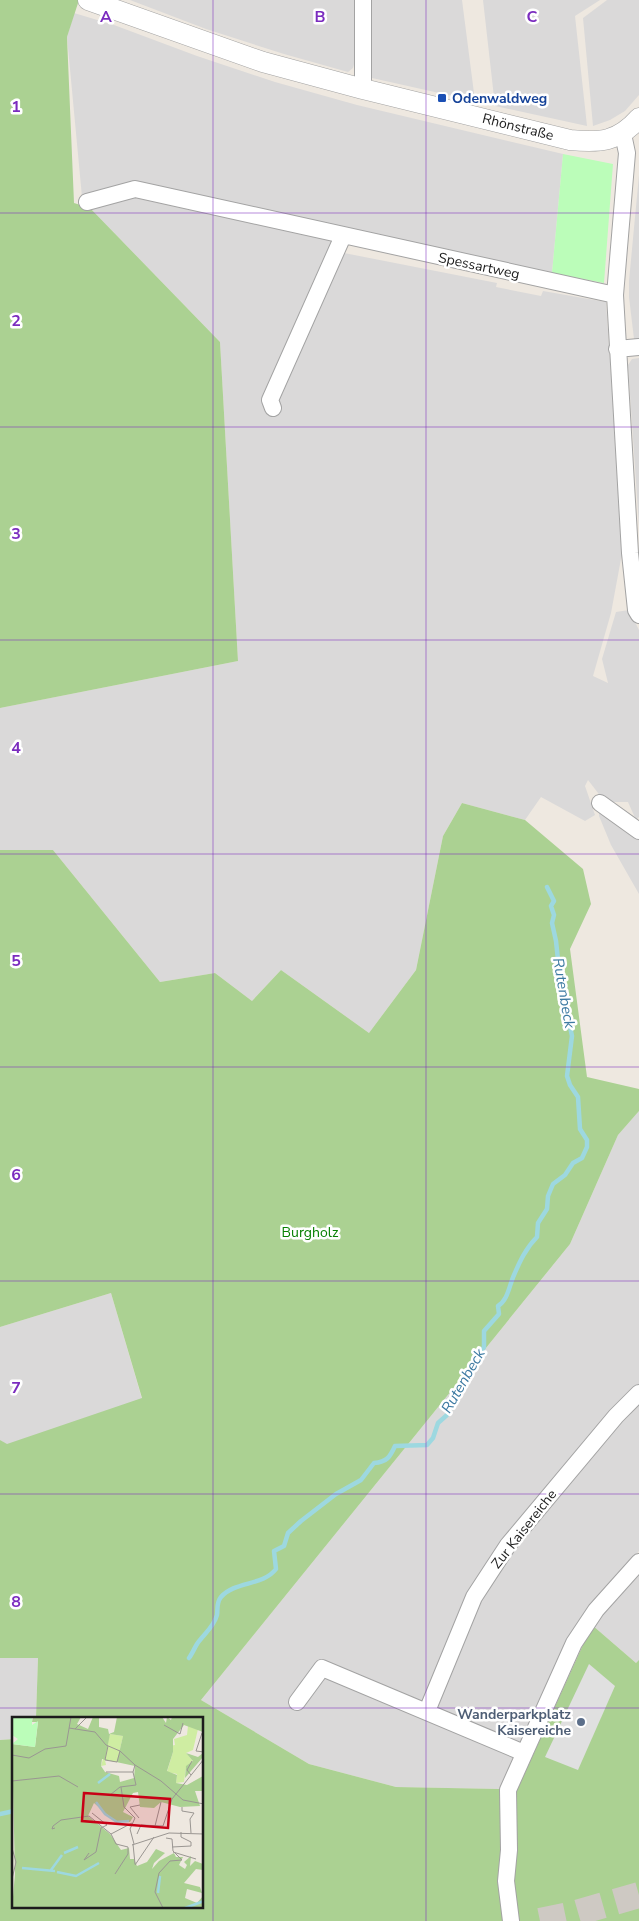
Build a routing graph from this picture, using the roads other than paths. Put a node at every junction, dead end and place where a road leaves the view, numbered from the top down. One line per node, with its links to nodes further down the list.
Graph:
1 (88, 0): 3 (street, Rhönstraße)
2 (363, 0): 3 (street)
3 (363, 89): 5 (street, Rhönstraße)
4 (639, 118): 5 (street, Rhönstraße)
5 (622, 134): 8 (street)
6 (87, 202): 7 (street, Spessartweg)
7 (343, 236): 8 (street, Spessartweg); 11 (street)
8 (615, 295): 10 (street)
9 (639, 347): 10 (street)
10 (617, 349): 12 (street)
11 (273, 408)
12 (639, 615)
13 (600, 803): 14 (street)
14 (639, 831)
15 (639, 1394): 18 (street, Zur Kaisereiche)
16 (639, 1562): 19 (street)
17 (297, 1702): 18 (street)
18 (427, 1711): 19 (street)
19 (524, 1753): 20 (street)
20 (511, 1921)

